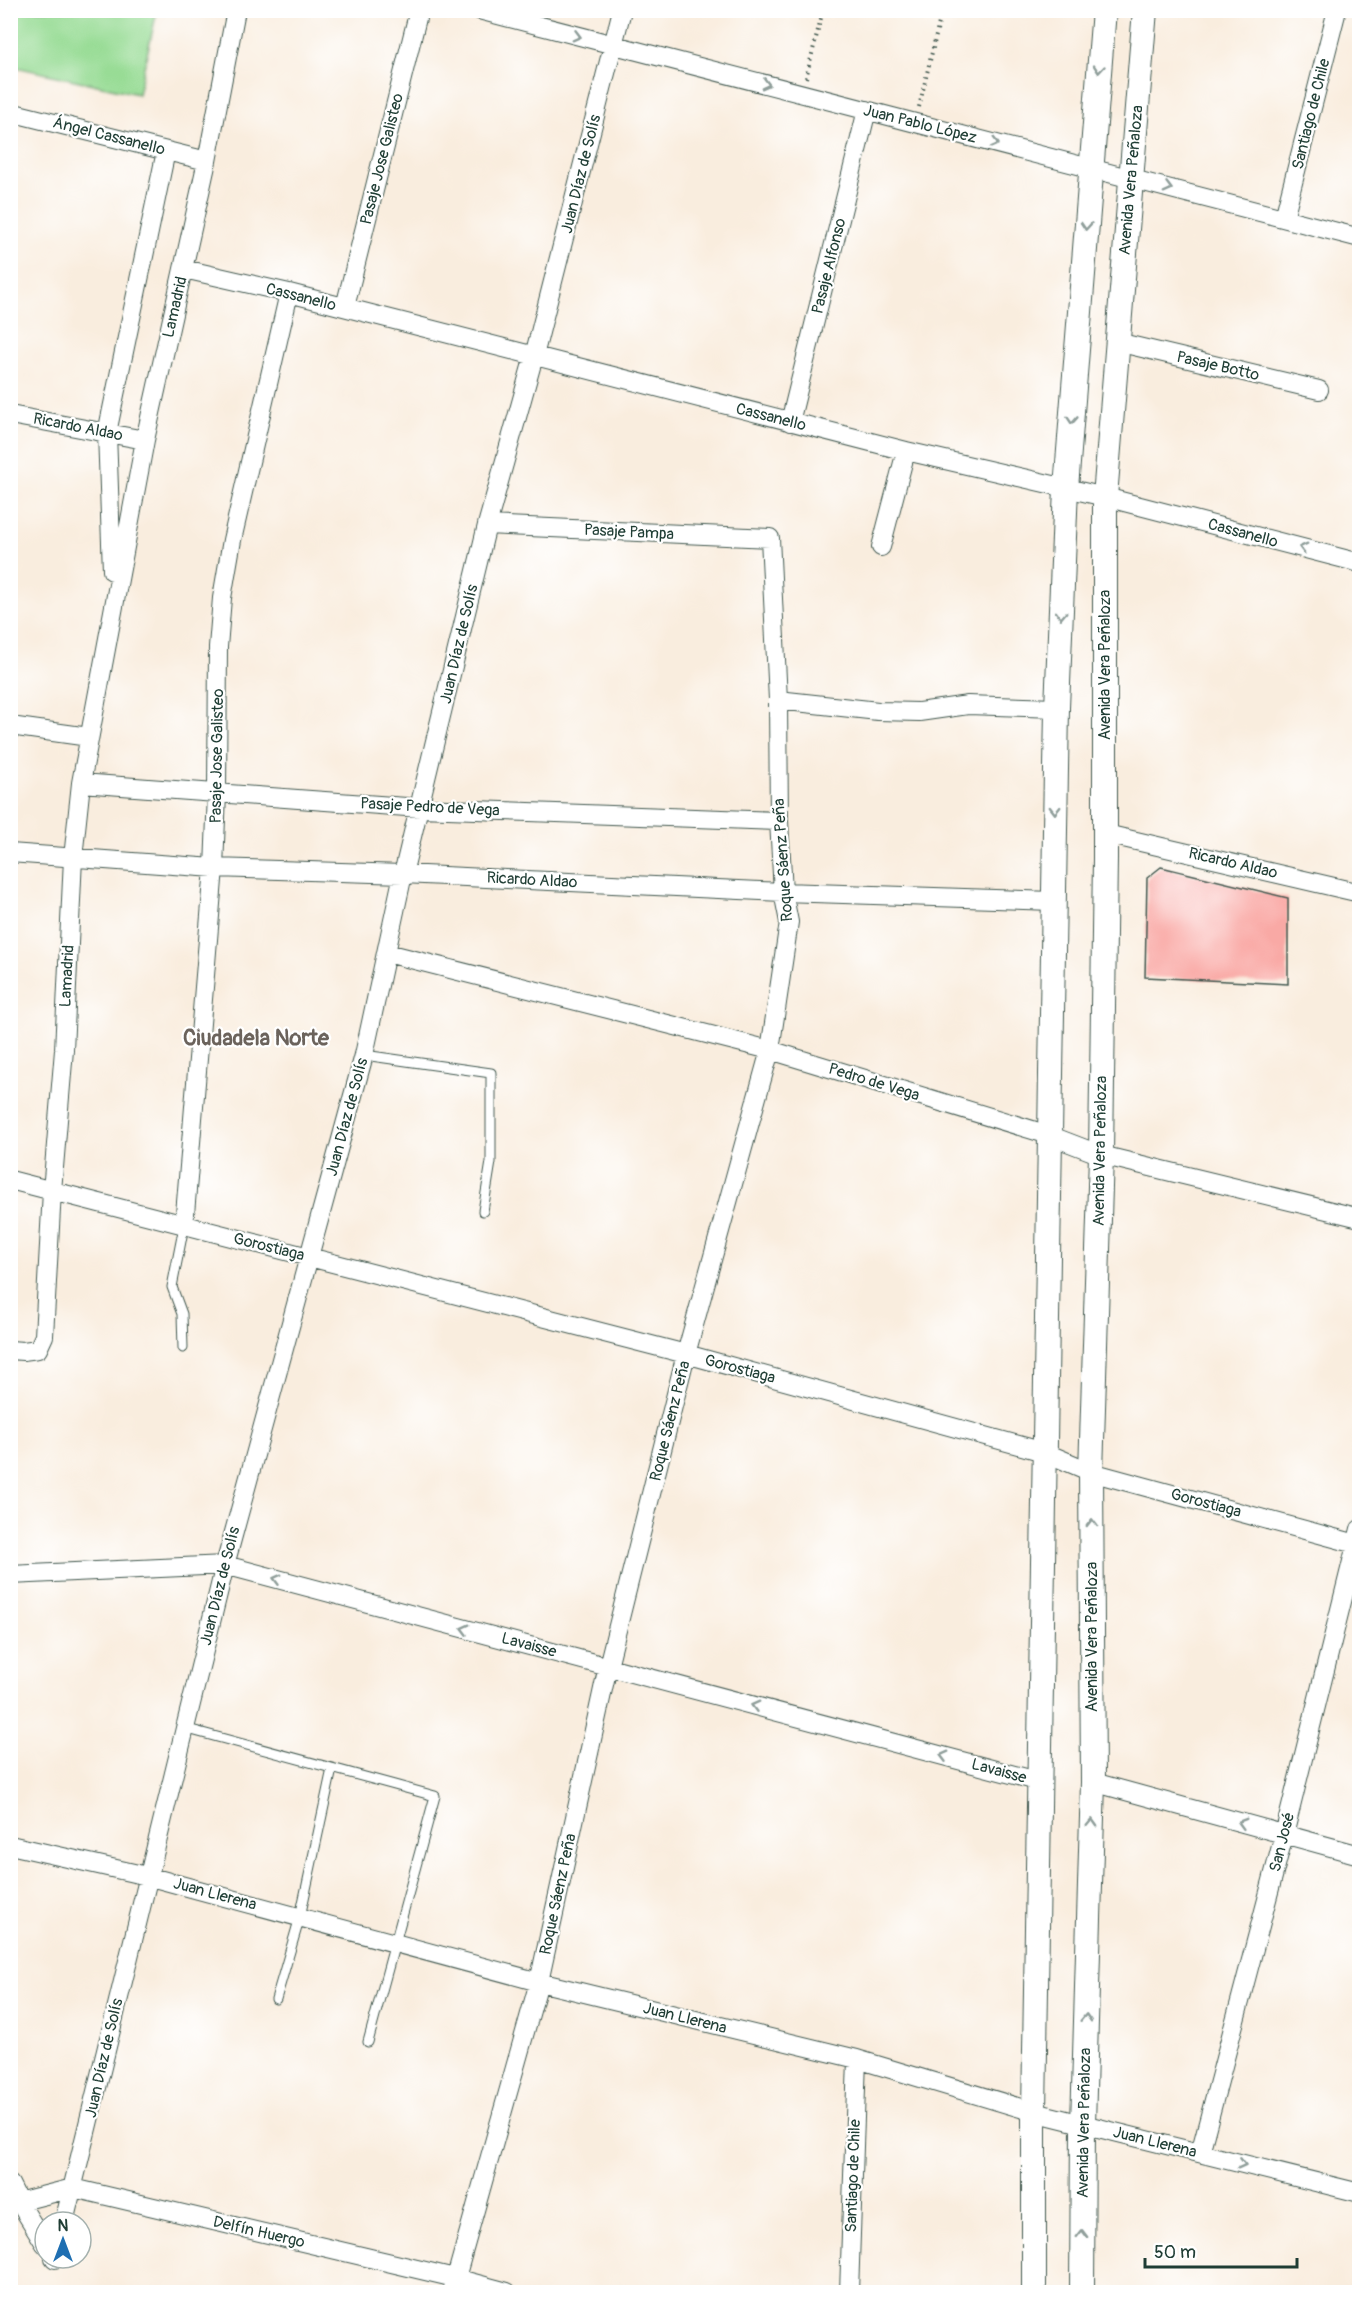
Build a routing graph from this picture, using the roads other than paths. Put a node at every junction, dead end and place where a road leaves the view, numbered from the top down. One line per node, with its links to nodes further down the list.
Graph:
1 (236, 10): 12 (street, Lamadrid)
2 (418, 10): 19 (street, Pasaje Jose Galisteo)
3 (479, 10): 8 (street, Juan Pablo López, one-way to 8)
4 (622, 10): 8 (street, Juan Díaz de Solís)
5 (1104, 10): 13 (main road, one-way to 13)
6 (1145, 10): 14 (main road, Avenida Vera Peñaloza)
7 (1337, 10): 15 (street, Santiago de Chile)
8 (614, 46): 9 (street, Juan Pablo López, one-way to 9); 21 (street, Juan Díaz de Solís)
9 (867, 110): 13 (street, Juan Pablo López, one-way to 13); 24 (street, Pasaje Alfonso)
10 (10, 111): 11 (street, Ángel Cassanello)
11 (166, 151): 12 (street, Ángel Cassanello); 25 (street, Lamadrid)
12 (207, 161): 17 (street, Lamadrid)
13 (1091, 167): 14 (street, Juan Pablo López); 28 (main road, one-way to 28)
14 (1131, 178): 15 (street, Juan Pablo López, one-way to 15); 20 (main road, Avenida Vera Peñaloza)
15 (1284, 218): 16 (street, Juan Pablo López)
16 (1359, 238)
17 (184, 269): 18 (street, Cassanello); 26 (street, Lamadrid)
18 (289, 293): 19 (street, Cassanello); 40 (street, Pasaje Jose Galisteo)
19 (345, 308): 21 (street, Cassanello)
20 (1117, 342): 22 (street, Pasaje Botto); 29 (main road, Avenida Vera Peñaloza)
21 (534, 356): 24 (street, Cassanello); 30 (street, Juan Díaz de Solís)
22 (1319, 390)
23 (10, 414): 25 (street, Ricardo Aldao)
24 (790, 422): 27 (street, Cassanello)
25 (107, 433): 26 (street, Ricardo Aldao); 34 (street, Lamadrid)
26 (145, 440): 34 (street, Lamadrid)
27 (906, 451): 28 (street, Cassanello); 32 (street)
28 (1066, 488): 29 (street, Cassanello); 36 (main road, one-way to 36)
29 (1105, 497): 33 (street, Cassanello, one-way to 29); 43 (main road, Avenida Vera Peñaloza)
30 (487, 525): 31 (street, Pasaje Pampa); 41 (street, Juan Díaz de Solís)
31 (770, 538): 35 (street, Roque Sáenz Peña)
32 (881, 547)
33 (1359, 563)
34 (114, 604): 38 (street, Lamadrid)
35 (778, 700): 36 (street); 42 (street, Roque Sáenz Peña)
36 (1057, 708): 50 (main road, one-way to 50)
37 (10, 726): 38 (street)
38 (89, 737): 39 (street, Lamadrid)
39 (81, 783): 40 (street, Pasaje Pedro de Vega); 45 (street, Lamadrid)
40 (218, 793): 41 (street, Pasaje Pedro de Vega); 46 (street, Pasaje Jose Galisteo)
41 (420, 808): 42 (street, Pasaje Pedro de Vega); 47 (street, Juan Díaz de Solís)
42 (779, 821): 48 (street, Roque Sáenz Peña)
43 (1106, 834): 49 (street, Ricardo Aldao); 55 (main road, Avenida Vera Peñaloza)
44 (10, 853): 45 (street, Ricardo Aldao)
45 (73, 858): 46 (street, Ricardo Aldao); 57 (street, Lamadrid)
46 (214, 868): 47 (street, Ricardo Aldao); 60 (street, Pasaje Jose Galisteo)
47 (403, 874): 48 (street, Ricardo Aldao); 51 (street, Juan Díaz de Solís)
48 (783, 892): 50 (street, Ricardo Aldao); 52 (street, Roque Sáenz Peña)
49 (1359, 893)
50 (1053, 901): 54 (main road)
51 (387, 952): 52 (street, Pedro de Vega); 53 (street, Juan Díaz de Solís)
52 (770, 1050): 54 (street, Pedro de Vega); 64 (street, Roque Sáenz Peña)
53 (364, 1055): 58 (lane); 61 (street, Juan Díaz de Solís)
54 (1049, 1135): 55 (street, Pedro de Vega); 65 (main road)
55 (1101, 1155): 59 (street, Pedro de Vega); 66 (main road, Avenida Vera Peñaloza)
56 (10, 1180): 57 (street, Gorostiaga)
57 (52, 1191): 60 (street, Gorostiaga); 63 (street, Lamadrid)
58 (483, 1211)
59 (1359, 1218)
60 (184, 1226): 61 (street, Gorostiaga); 62 (lane)
61 (309, 1258): 64 (street, Gorostiaga); 68 (street, Juan Díaz de Solís)
62 (183, 1348)
63 (10, 1350)
64 (686, 1354): 65 (street, Gorostiaga); 70 (street, Roque Sáenz Peña)
65 (1044, 1452): 66 (street, Gorostiaga); 73 (main road)
66 (1091, 1472): 67 (street, Gorostiaga); 74 (main road, Avenida Vera Peñaloza, one-way to 66)
67 (1358, 1540): 75 (street, San José)
68 (225, 1565): 69 (street, Lavaisse); 70 (street, Lavaisse, one-way to 68); 71 (street, Juan Díaz de Solís)
69 (10, 1575)
70 (608, 1666): 73 (street, Lavaisse, one-way to 70); 81 (street, Roque Sáenz Peña)
71 (184, 1728): 72 (lane); 78 (street, Juan Díaz de Solís)
72 (332, 1769): 79 (lane); 80 (lane)
73 (1041, 1782): 85 (main road)
74 (1093, 1782): 75 (street, one-way to 74); 86 (main road, Avenida Vera Peñaloza, one-way to 74)
75 (1284, 1835): 77 (street); 87 (street, San José)
76 (10, 1845): 78 (street, Juan Llerena)
77 (1359, 1855)
78 (147, 1876): 79 (street, Juan Llerena); 89 (street, Juan Díaz de Solís)
79 (300, 1917): 80 (street, Juan Llerena); 82 (lane)
80 (395, 1943): 81 (street, Juan Llerena); 83 (lane)
81 (539, 1982): 84 (street, Juan Llerena); 94 (street, Roque Sáenz Peña)
82 (276, 1999)
83 (368, 2042)
84 (857, 2059): 85 (street, Juan Llerena); 96 (street, Santiago de Chile)
85 (1034, 2112): 86 (street, Juan Llerena); 97 (main road)
86 (1083, 2124): 87 (street, Juan Llerena); 98 (main road, Avenida Vera Peñaloza, one-way to 86)
87 (1200, 2153): 90 (street, Juan Llerena, one-way to 90)
88 (10, 2184): 91 (street)
89 (73, 2188): 91 (street, Delfín Huergo); 92 (street, Juan Díaz de Solís); 94 (street, Delfín Huergo)
90 (1359, 2193)
91 (15, 2203): 93 (street)
92 (67, 2210)
93 (33, 2228)
94 (453, 2285): 95 (street, Delfín Huergo)
95 (507, 2292)
96 (849, 2292)
97 (1034, 2292)
98 (1082, 2292)

